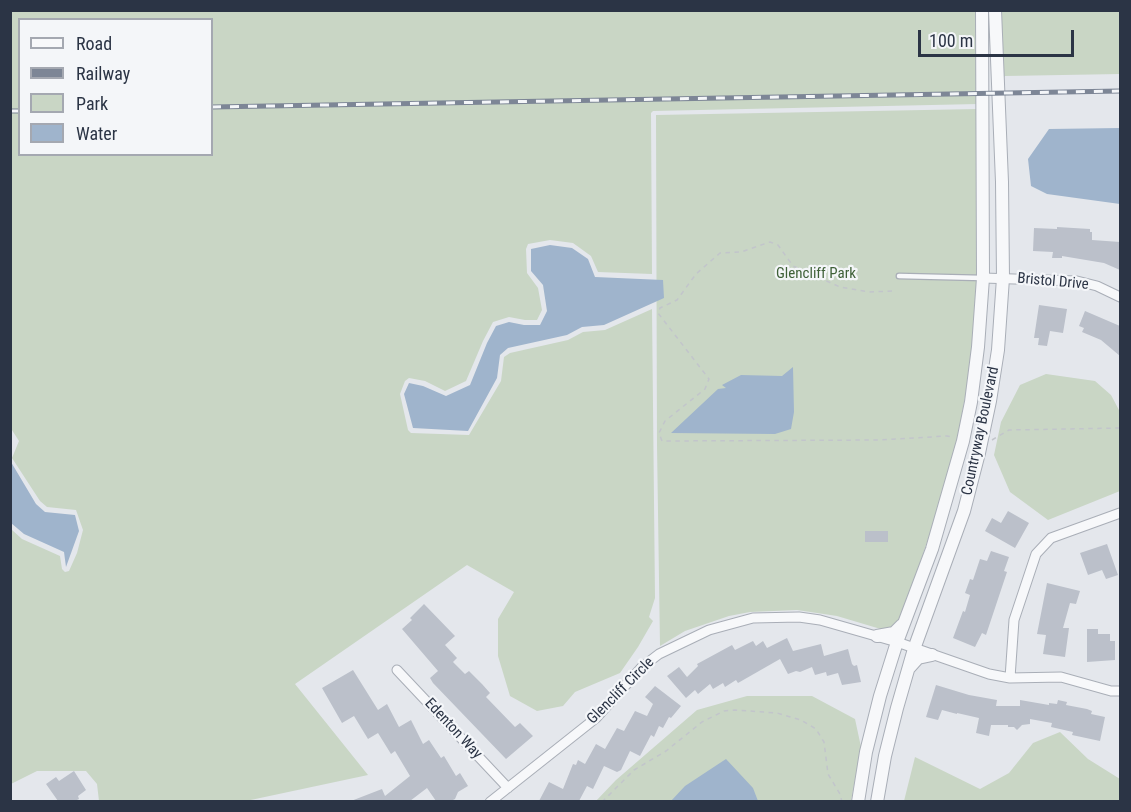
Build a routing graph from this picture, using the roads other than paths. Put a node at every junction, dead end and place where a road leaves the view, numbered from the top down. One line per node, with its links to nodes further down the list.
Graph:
1 (982, 10): 4 (street, Countryway Boulevard)
2 (995, 10): 5 (street, Countryway Boulevard)
3 (899, 276): 4 (lane)
4 (983, 278): 5 (street, Bristol Drive); 8 (street, Countryway Boulevard)
5 (1004, 279): 6 (street, Bristol Drive); 10 (street, Countryway Boulevard)
6 (1120, 297)
7 (1120, 513): 17 (street)
8 (937, 532): 9 (street, Countryway Boulevard); 12 (street)
9 (904, 621): 11 (street); 12 (street, Countryway Boulevard)
10 (922, 629): 12 (street, Countryway Boulevard); 13 (street)
11 (877, 636): 12 (street, Glencliff Circle); 14 (street); 20 (street, Glencliff Circle)
12 (906, 645): 13 (street, Glencliff Circle); 14 (street, Countryway Boulevard); 15 (street, Countryway Boulevard); 19 (street)
13 (932, 655): 15 (street); 17 (street, Glencliff Circle)
14 (890, 663): 22 (street, Countryway Boulevard)
15 (909, 669): 19 (street, Countryway Boulevard)
16 (397, 670): 20 (street, Edenton Way)
17 (1011, 678): 18 (street, Glencliff Circle)
18 (1120, 691)
19 (885, 756): 23 (street, Countryway Boulevard)
20 (508, 788): 21 (street, Glencliff Circle)
21 (490, 801)
22 (858, 801)
23 (877, 801)

